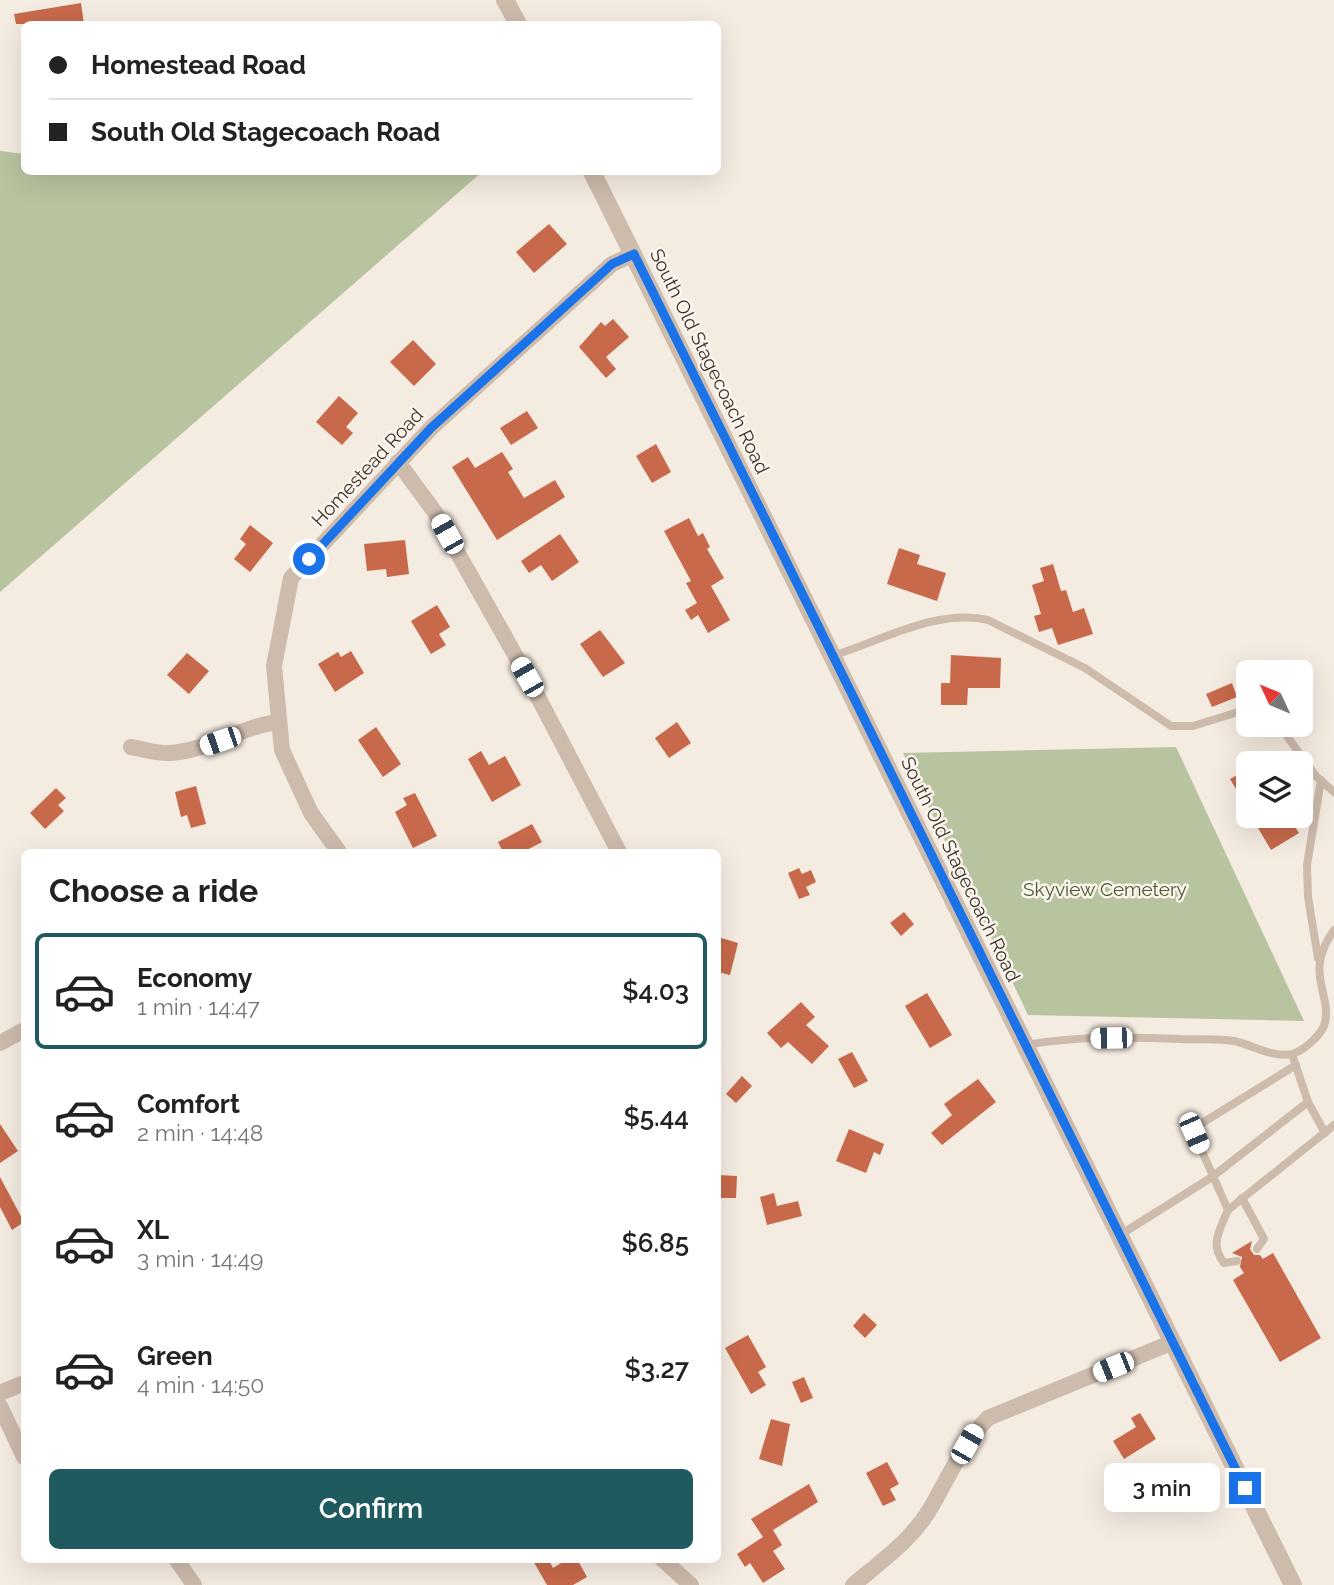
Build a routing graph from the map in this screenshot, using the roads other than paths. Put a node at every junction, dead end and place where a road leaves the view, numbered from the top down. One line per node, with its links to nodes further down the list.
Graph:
1 (505, 0): 2 (street)
2 (516, 21)
3 (594, 175): 4 (street, South Old Stagecoach Road)
4 (634, 254): 5 (street, Homestead Road); 6 (street, South Old Stagecoach Road)
5 (398, 461): 8 (street, Homestead Road); 14 (street)
6 (832, 656): 7 (lane); 19 (street, South Old Stagecoach Road)
7 (1236, 713)
8 (279, 722): 10 (street); 13 (street, Homestead Road)
9 (1288, 737): 11 (lane)
10 (131, 747)
11 (1321, 780): 12 (lane); 16 (lane)
12 (1334, 792)
13 (337, 849)
14 (618, 849)
15 (1334, 930): 16 (lane)
16 (1318, 961): 20 (lane)
17 (21, 1032): 18 (street)
18 (0, 1043)
19 (1025, 1045): 20 (lane); 28 (street, South Old Stagecoach Road)
20 (1292, 1054): 21 (lane)
21 (1296, 1065): 22 (lane); 25 (lane)
22 (1308, 1102): 24 (lane); 25 (lane)
23 (1334, 1125): 24 (lane)
24 (1325, 1133): 26 (lane)
25 (1212, 1177): 27 (lane); 28 (lane)
26 (1242, 1198): 27 (lane); 29 (lane)
27 (1228, 1210): 30 (lane)
28 (1120, 1236): 31 (street, South Old Stagecoach Road)
29 (1257, 1249)
30 (1237, 1261)
31 (1173, 1342): 40 (street); 41 (street, South Old Stagecoach Road)
32 (21, 1384): 33 (street)
33 (0, 1393)
34 (0, 1406): 35 (street)
35 (21, 1451)
36 (179, 1563): 38 (street)
37 (666, 1563): 39 (street)
38 (194, 1585)
39 (691, 1585)
40 (853, 1585)
41 (1293, 1585)

